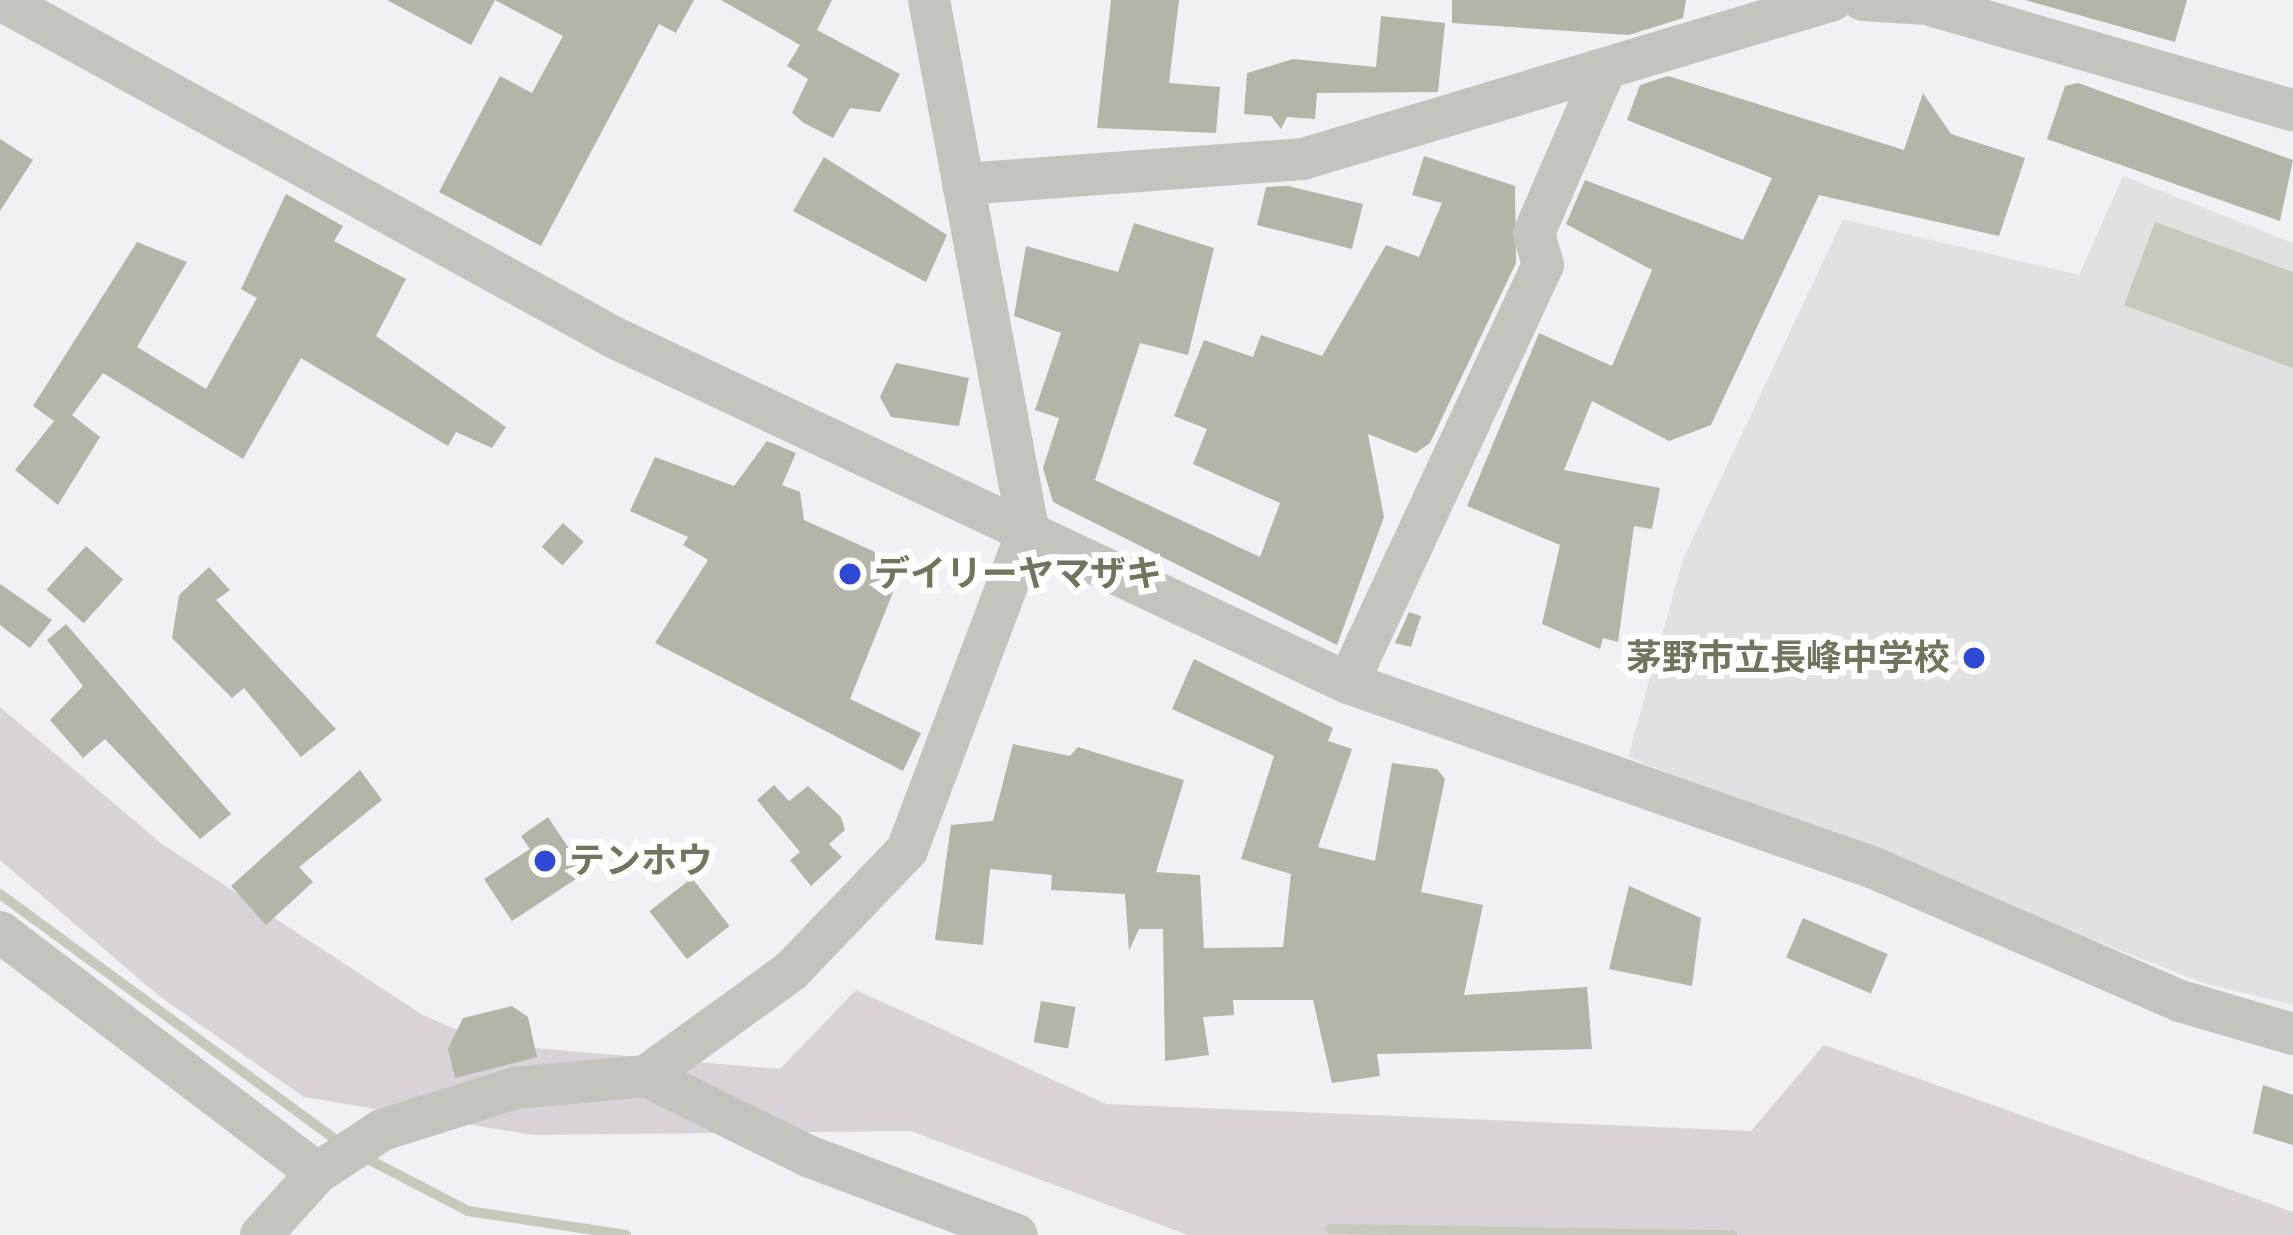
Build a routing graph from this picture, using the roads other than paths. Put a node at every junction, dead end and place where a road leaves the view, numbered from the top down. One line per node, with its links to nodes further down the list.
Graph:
1 (1, 0): 8 (street)
2 (929, 0): 7 (street)
3 (1833, 0): 5 (street)
4 (1863, 0): 6 (street)
5 (1604, 72): 7 (street); 9 (street)
6 (2293, 110)
7 (963, 184): 8 (street)
8 (1028, 529): 9 (street); 12 (street)
9 (1348, 683): 11 (street)
10 (0, 932): 13 (street)
11 (2293, 1034)
12 (646, 1076): 13 (street); 15 (street)
13 (317, 1173): 14 (street)
14 (261, 1235)
15 (1017, 1235)

